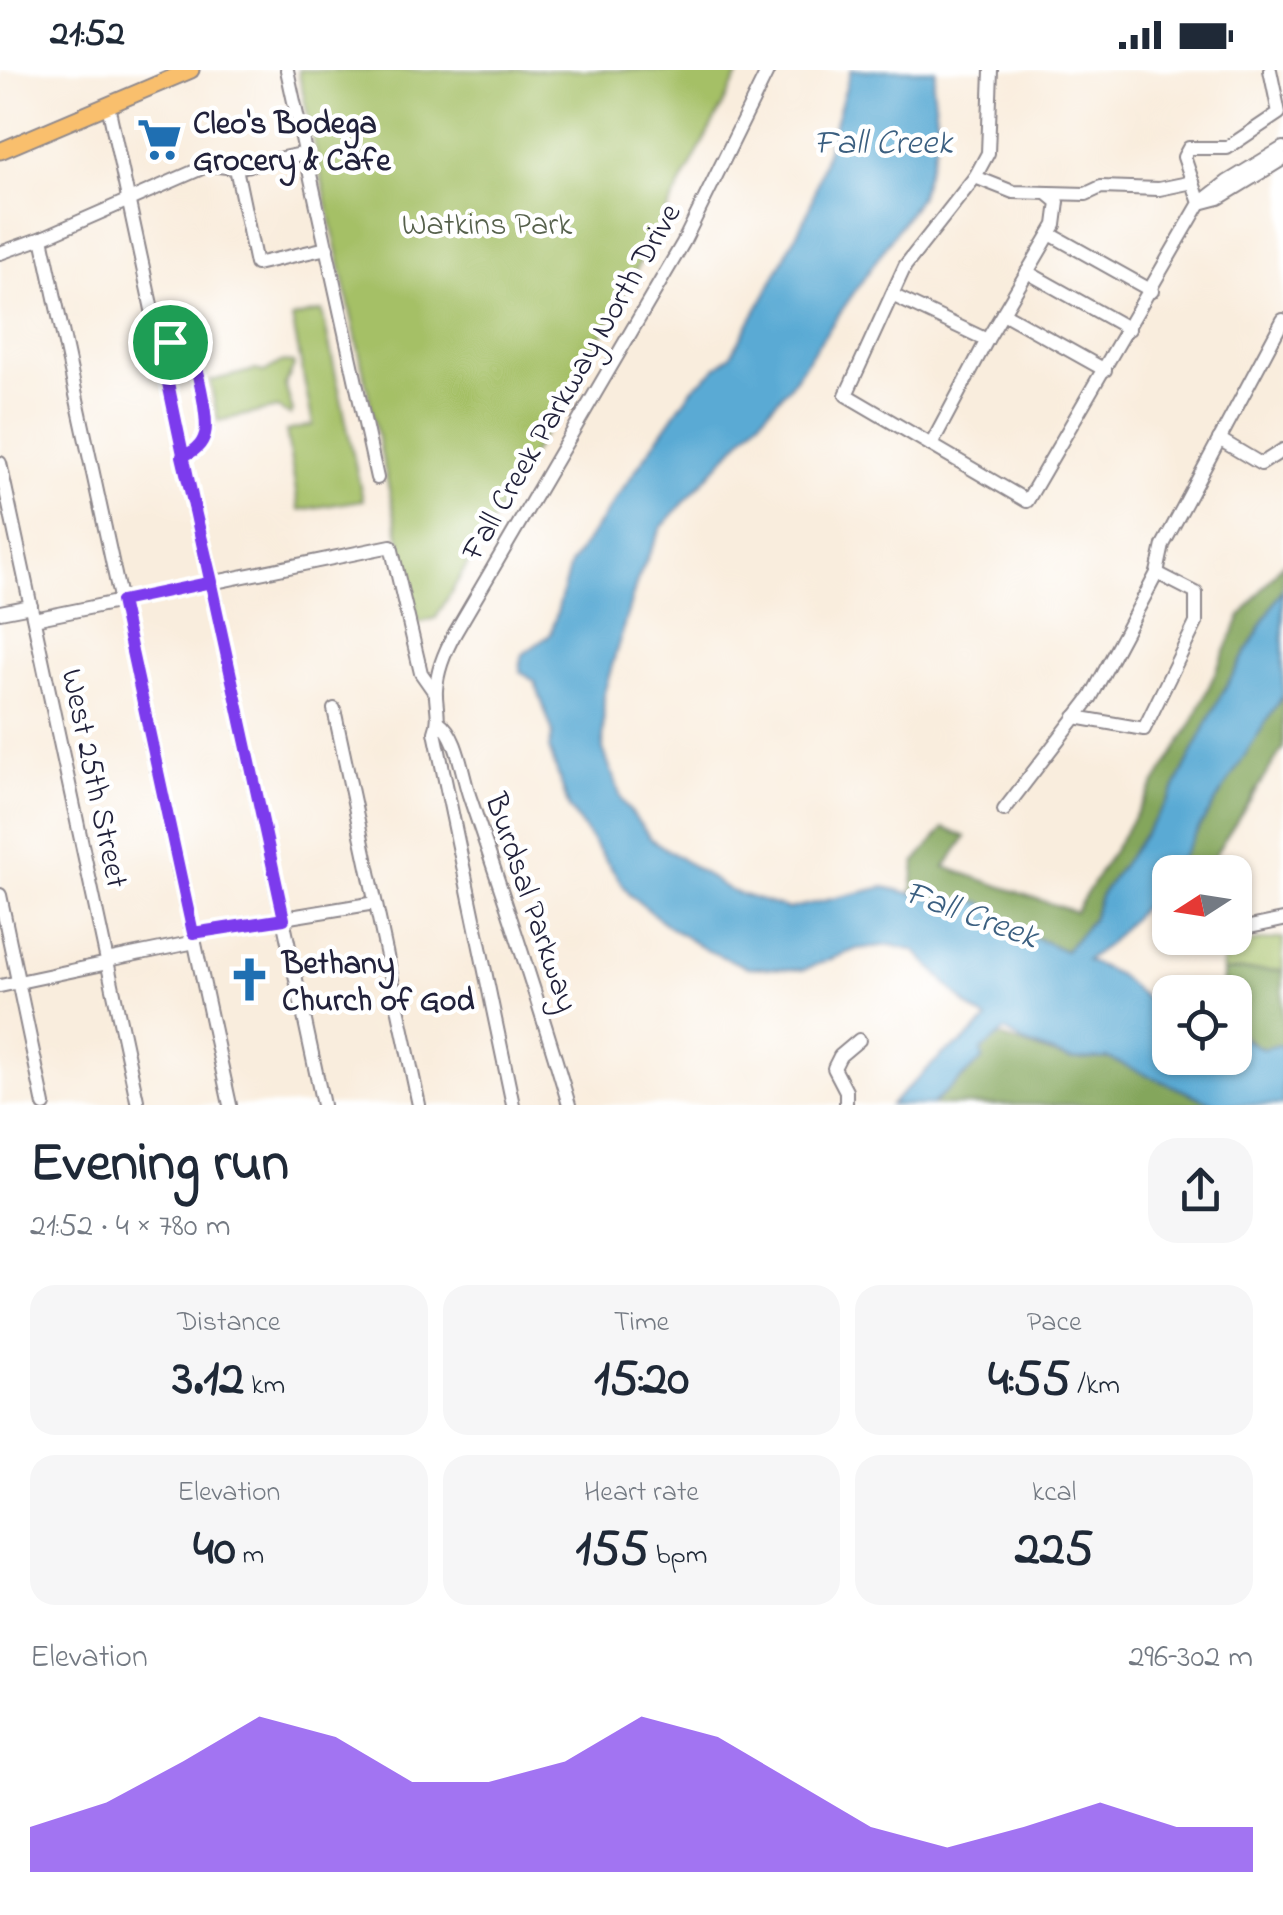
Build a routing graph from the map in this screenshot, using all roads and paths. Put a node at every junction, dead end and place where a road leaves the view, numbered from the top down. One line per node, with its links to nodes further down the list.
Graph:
1 (190, 70): 6 (main road)
2 (287, 70): 9 (street)
3 (768, 70): 41 (street, Fall Creek Parkway North Drive)
4 (991, 70): 12 (street)
5 (1270, 70): 13 (street)
6 (108, 104): 8 (main road); 15 (street)
7 (1283, 148): 16 (street)
8 (0, 151)
9 (306, 153): 11 (street); 19 (street)
10 (1283, 159): 16 (street)
11 (236, 168): 15 (street); 19 (street)
12 (975, 178): 14 (street); 23 (street)
13 (1193, 182): 14 (street); 16 (street)
14 (1052, 197): 17 (street)
15 (129, 200): 18 (street); 28 (street)
16 (1200, 204): 22 (street)
17 (1050, 234): 21 (street); 22 (street)
18 (42, 238): 20 (street); 38 (street)
19 (327, 248): 35 (street)
20 (0, 253)
21 (1027, 272): 24 (street); 26 (street)
22 (1152, 291): 26 (street)
23 (892, 295): 27 (street); 31 (street)
24 (1003, 313): 27 (street); 29 (street)
25 (1283, 320): 30 (street)
26 (1129, 329): 29 (street)
27 (987, 340): 31 (street)
28 (160, 344): 33 (street); 33 (street)
29 (1105, 370): 31 (street)
30 (1219, 440): 32 (street); 36 (street)
31 (931, 445)
32 (1283, 450)
33 (182, 456): 37 (street)
34 (0, 463): 40 (street, West 25th Street)
35 (376, 478)
36 (1157, 573): 43 (street); 43 (street)
37 (212, 582): 38 (street); 41 (street); 48 (street)
38 (121, 601): 40 (street); 51 (street)
39 (0, 612): 40 (street)
40 (32, 612): 52 (street, West 25th Street)
41 (435, 694): 44 (street, Fall Creek Parkway North Drive)
42 (334, 708): 47 (street)
43 (1075, 717): 45 (street)
44 (440, 722): 61 (street); 62 (street, Burdsal Parkway)
45 (1004, 810)
46 (0, 895): 53 (street)
47 (375, 903): 48 (street); 60 (street)
48 (284, 919): 51 (street); 59 (street)
49 (1283, 920): 50 (street)
50 (1252, 926)
51 (194, 937): 52 (street); 58 (street)
52 (108, 961): 53 (street); 57 (street, West 25th Street)
53 (18, 982): 54 (street); 56 (street)
54 (0, 986)
55 (859, 1040): 63 (street)
56 (44, 1105)
57 (138, 1105)
58 (230, 1105)
59 (323, 1105)
60 (418, 1105)
61 (512, 1105)
62 (568, 1105)
63 (846, 1105)

